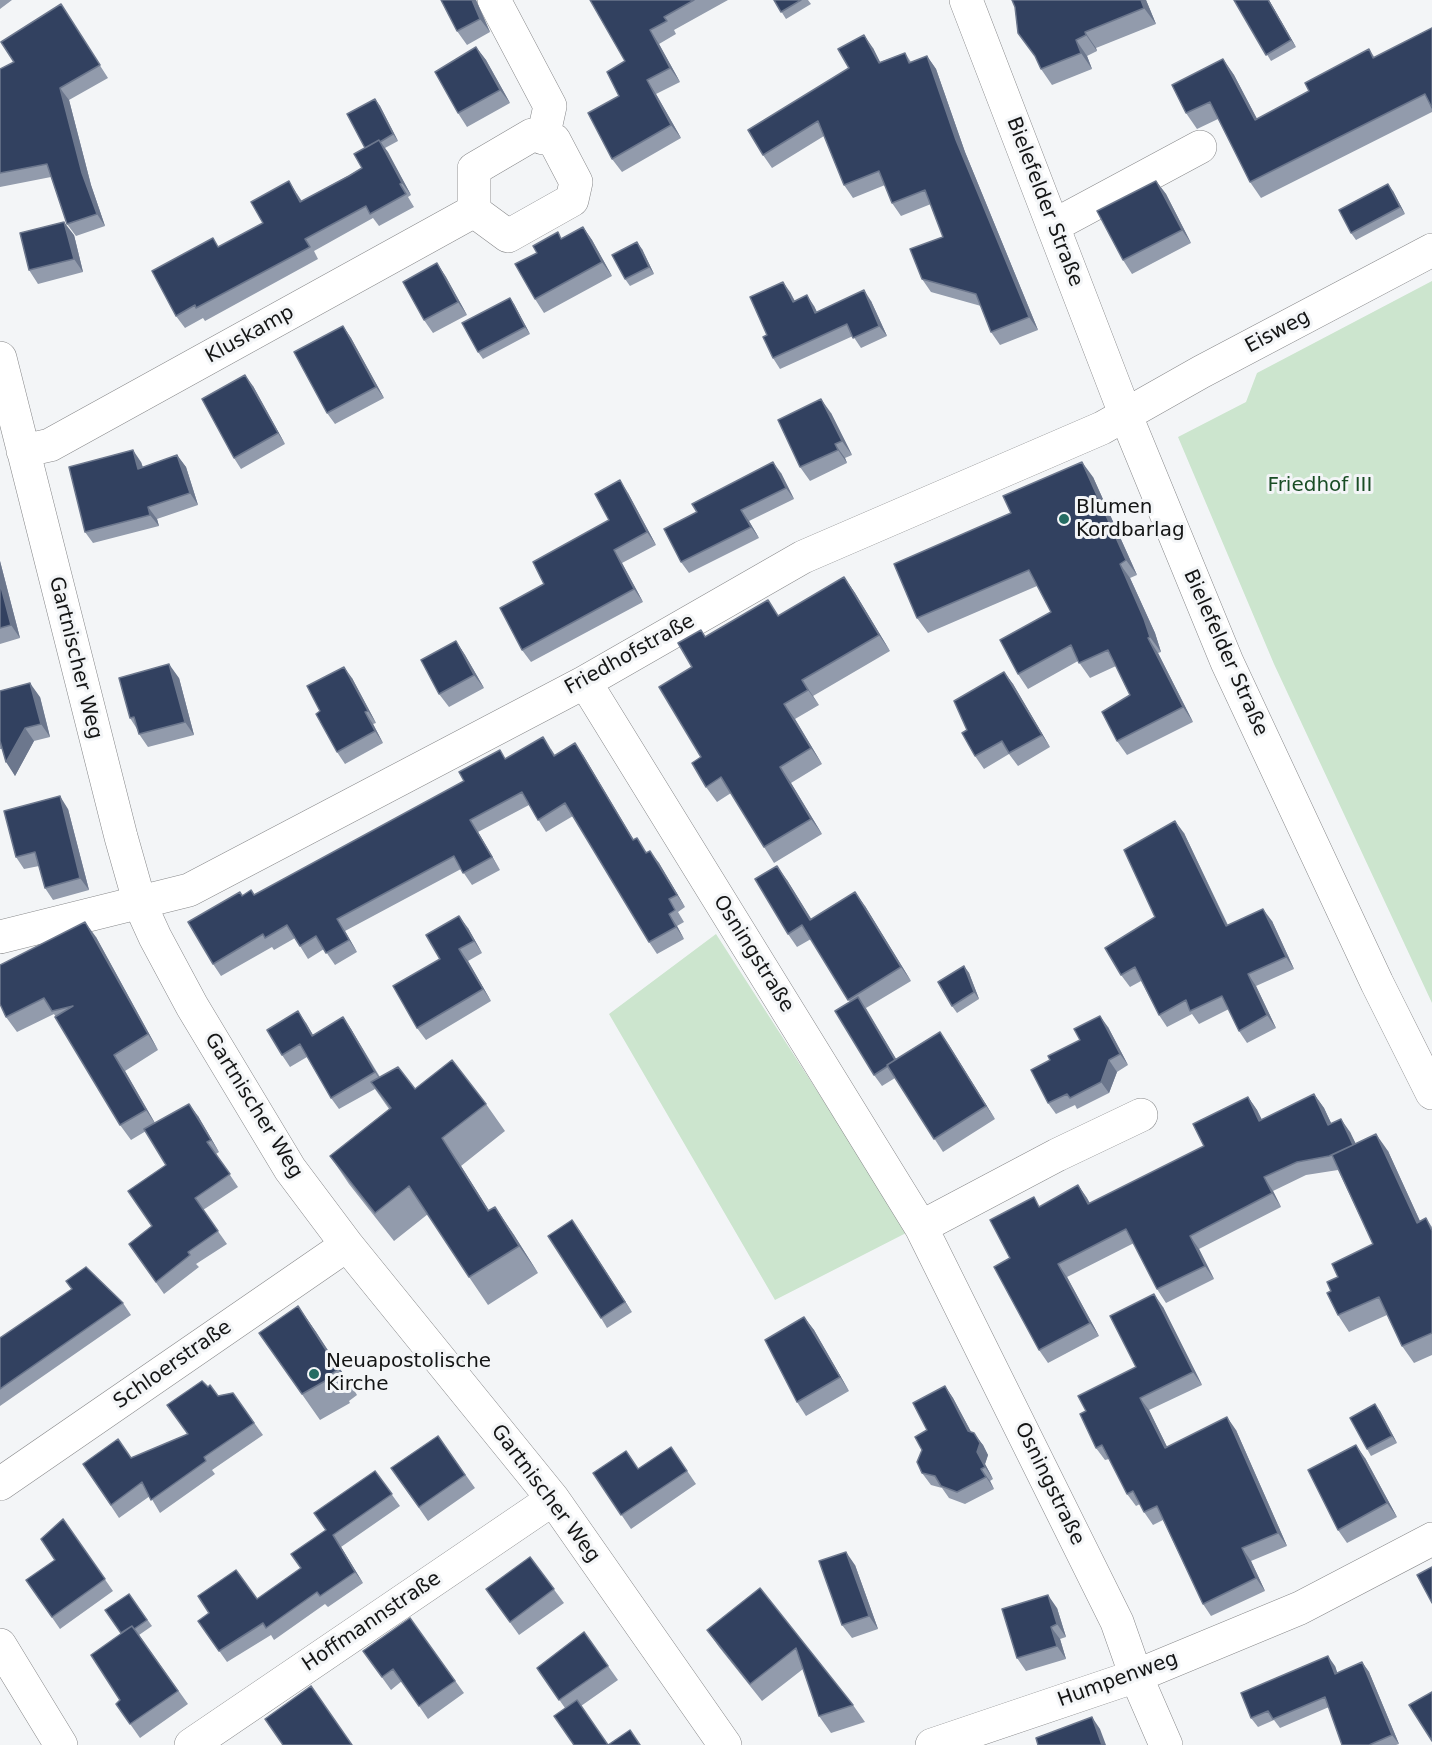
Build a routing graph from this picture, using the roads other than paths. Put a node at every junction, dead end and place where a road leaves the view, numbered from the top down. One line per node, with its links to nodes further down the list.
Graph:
1 (494, 0): 3 (street)
2 (966, 0): 6 (street, Bielefelder Straße)
3 (543, 138): 5 (street); 5 (street)
4 (1200, 147): 6 (street)
5 (474, 211): 10 (street, Kluskamp)
6 (1053, 226): 9 (street, Bielefelder Straße)
7 (1432, 250): 9 (street, Eisweg)
8 (0, 358): 10 (street, Gartnischer Weg)
9 (1126, 416): 11 (street, Friedhofstraße); 14 (street, Bielefelder Straße)
10 (23, 451): 12 (street, Gartnischer Weg)
11 (585, 682): 12 (street, Friedhofstraße); 16 (street, Osningstraße)
12 (140, 904): 13 (street, Friedhofstraße); 17 (street, Gartnischer Weg)
13 (0, 937)
14 (1432, 1093)
15 (1141, 1115): 16 (street)
16 (921, 1227): 22 (street, Osningstraße)
17 (347, 1245): 18 (street, Schloerstraße); 19 (street, Gartnischer Weg)
18 (0, 1484)
19 (553, 1499): 24 (street, Hoffmannstraße); 25 (street, Gartnischer Weg)
20 (1432, 1539): 22 (street, Humpenweg)
21 (0, 1644): 23 (street)
22 (1136, 1676): 26 (street, Humpenweg); 27 (street, Osningstraße)
23 (61, 1745)
24 (191, 1745)
25 (725, 1745)
26 (932, 1745)
27 (1166, 1745)

